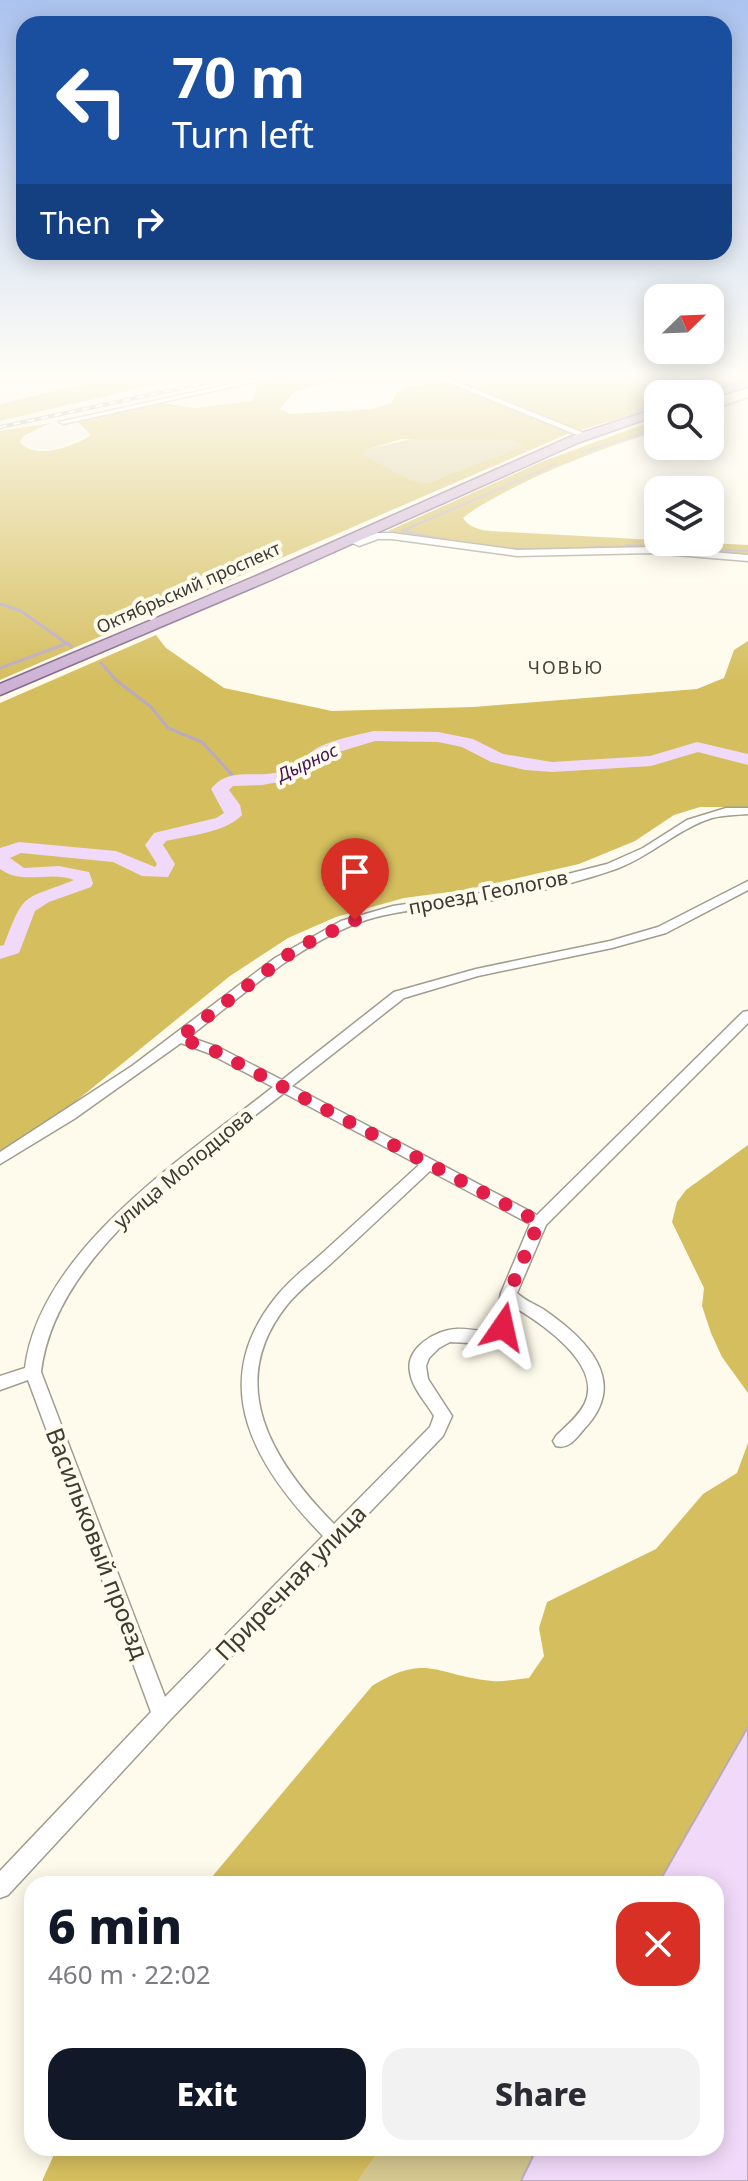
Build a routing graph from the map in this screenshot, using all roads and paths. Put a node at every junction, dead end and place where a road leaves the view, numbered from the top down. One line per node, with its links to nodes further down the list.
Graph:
1 (485, 479): 2 (main road, Октябрьский проспект)
2 (347, 539): 3 (street); 4 (main road, Октябрьский проспект)
3 (748, 558)
4 (0, 690)
5 (748, 811): 8 (street, проезд Геологов)
6 (748, 885): 9 (street, улица Молодцова)
7 (748, 1015): 12 (street, Приречная улица)
8 (179, 1038): 9 (street); 10 (street, проезд Геологов)
9 (283, 1086): 11 (street); 14 (street, улица Молодцова)
10 (0, 1159)
11 (429, 1164): 12 (street); 17 (street)
12 (539, 1222): 13 (street, Приречная улица)
13 (508, 1297): 16 (street); 17 (street, Приречная улица)
14 (33, 1372): 15 (street); 18 (street, Васильковый проезд)
15 (0, 1383)
16 (562, 1441)
17 (334, 1536): 18 (street, Приречная улица)
18 (162, 1714): 19 (street, Приречная улица)
19 (0, 1887)

